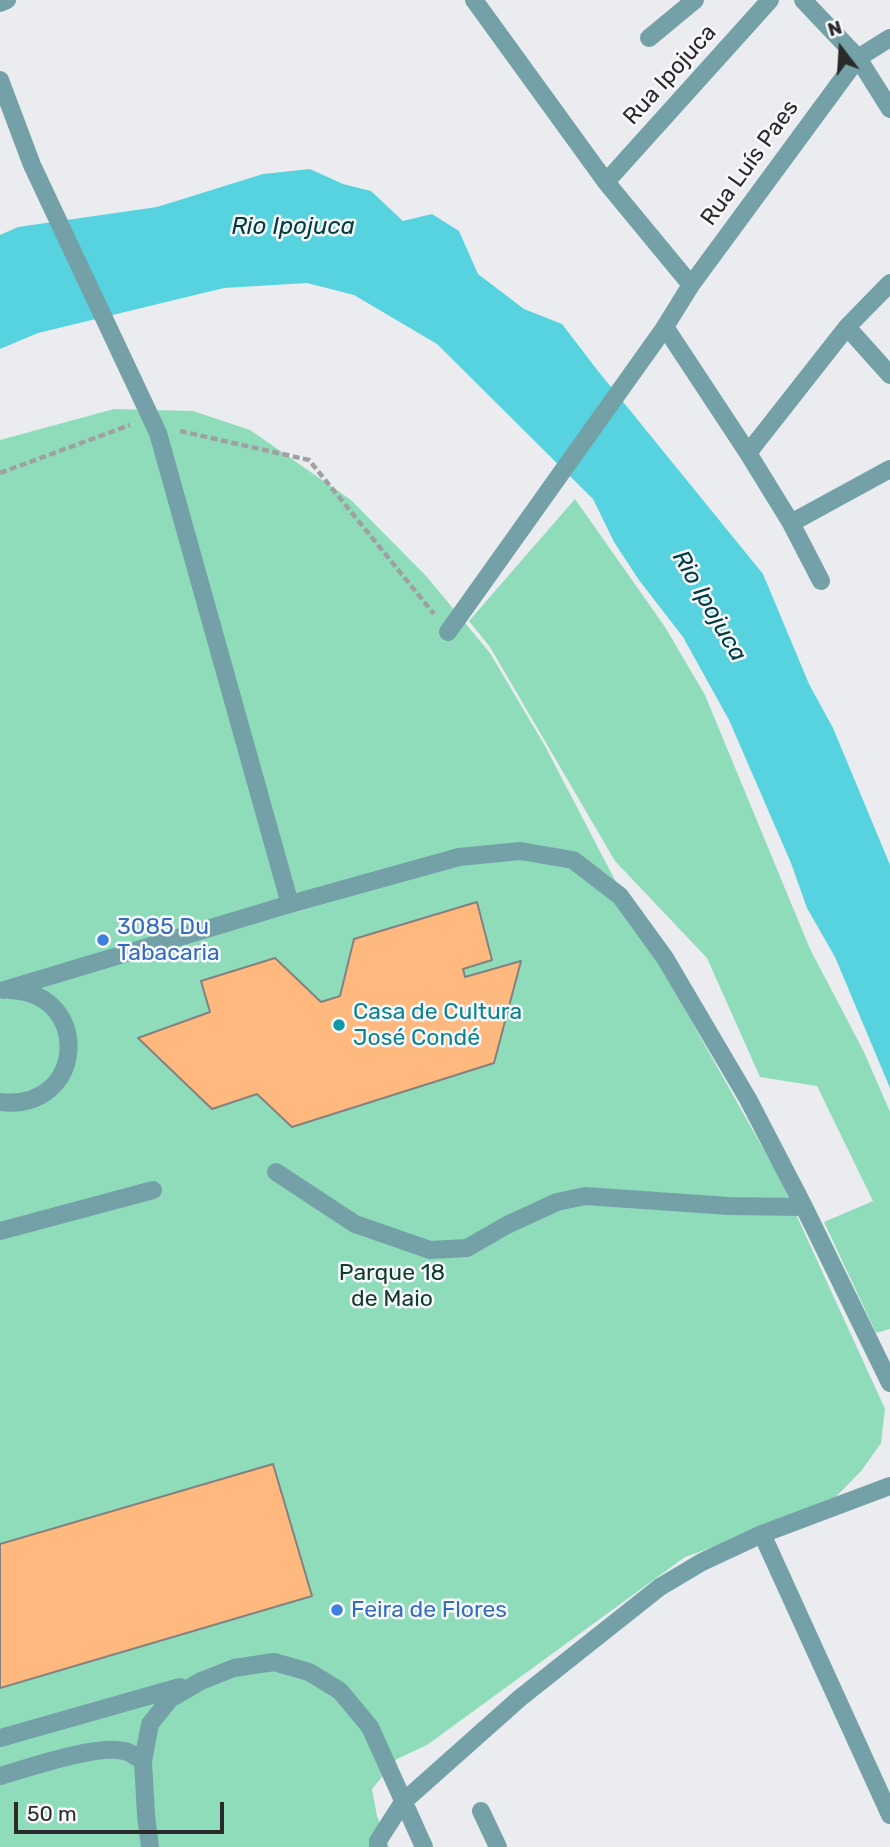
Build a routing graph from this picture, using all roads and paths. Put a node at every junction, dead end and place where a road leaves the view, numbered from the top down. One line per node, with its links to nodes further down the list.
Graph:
1 (7, 0): 6 (street)
2 (474, 0): 12 (street)
3 (695, 0): 7 (street)
4 (770, 0): 12 (street, Rua Ipojuca)
5 (803, 0): 9 (street)
6 (0, 3)
7 (649, 38)
8 (890, 38): 9 (street, Rua Luís Paes)
9 (858, 58): 11 (street); 14 (street, Rua Luís Paes)
10 (0, 80): 26 (street)
11 (890, 109)
12 (607, 183): 14 (street)
13 (890, 283): 15 (street)
14 (691, 285): 16 (street, Rua Luís Paes)
15 (847, 327): 17 (street); 20 (street)
16 (664, 328): 20 (street); 25 (street, Rua Luís Paes)
17 (890, 375)
18 (139, 422): 22 (path)
19 (178, 430): 25 (path)
20 (748, 453): 23 (street)
21 (890, 469): 23 (street)
22 (0, 473)
23 (791, 523): 24 (street)
24 (821, 581)
25 (449, 632)
26 (289, 904): 27 (street); 31 (street)
27 (2, 990): 28 (street)
28 (0, 1102)
29 (276, 1172): 31 (street)
30 (153, 1190): 32 (street)
31 (804, 1207): 33 (street)
32 (0, 1231)
33 (890, 1383)
34 (890, 1486): 35 (street)
35 (762, 1534): 40 (street); 42 (street)
36 (201, 1681): 37 (street); 38 (street); 40 (street)
37 (0, 1738)
38 (143, 1761): 39 (street); 43 (street)
39 (0, 1776)
40 (403, 1802): 44 (street); 45 (street)
41 (481, 1811): 46 (street)
42 (890, 1815)
43 (150, 1847)
44 (378, 1847)
45 (424, 1847)
46 (498, 1847)

